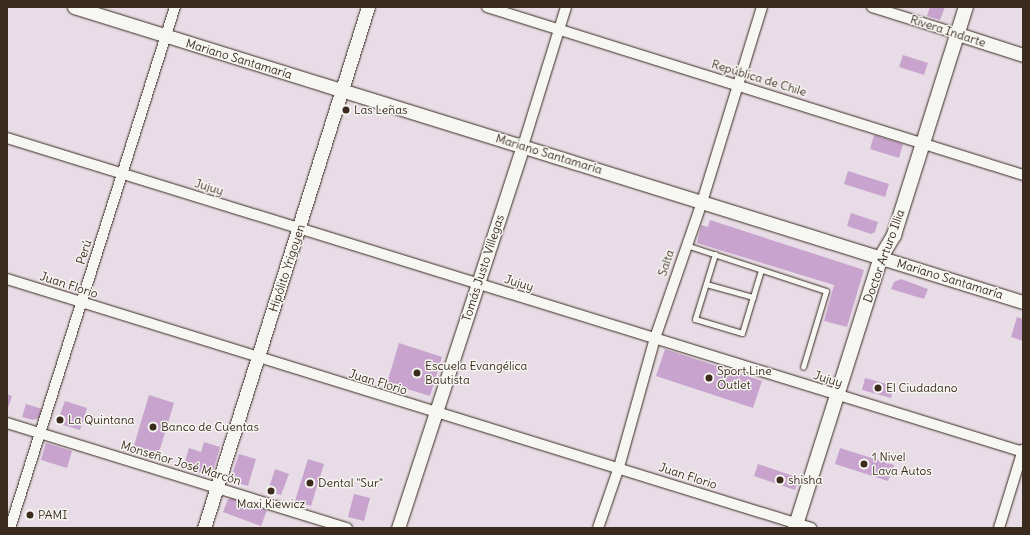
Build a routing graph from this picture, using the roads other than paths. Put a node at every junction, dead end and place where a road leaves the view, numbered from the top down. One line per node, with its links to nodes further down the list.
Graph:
1 (74, 7): 11 (street, Mariano Santamaría)
2 (175, 7): 11 (street, Perú)
3 (368, 7): 14 (street, Hipólito Yrigoyen)
4 (487, 7): 9 (street, República de Chile)
5 (566, 7): 9 (street, Tomás Justo Villegas)
6 (762, 7): 13 (street, Salta)
7 (872, 7): 10 (street, Rivera Indarte)
8 (966, 7): 10 (main road, Doctor Arturo Illia)
9 (559, 29): 13 (street, República de Chile); 17 (street, Tomás Justo Villegas)
10 (958, 34): 12 (street, Rivera Indarte); 16 (main road, Doctor Arturo Illia)
11 (166, 36): 14 (street, Mariano Santamaría); 18 (street, Perú)
12 (1023, 55)
13 (738, 85): 16 (street, República de Chile); 20 (street, Salta)
14 (342, 91): 17 (street, Mariano Santamaría); 21 (street, Hipólito Yrigoyen)
15 (7, 138): 18 (street, Jujuy)
16 (922, 141): 19 (street, República de Chile); 24 (main road, Doctor Arturo Illia)
17 (523, 146): 20 (street, Mariano Santamaría); 27 (street, Tomás Justo Villegas)
18 (123, 174): 21 (street, Jujuy); 31 (street, Perú)
19 (1023, 174)
20 (702, 202): 22 (street, Salta); 24 (street, Mariano Santamaría)
21 (300, 228): 27 (street, Jujuy); 33 (street, Hipólito Yrigoyen)
22 (685, 244): 23 (lane); 32 (street, Salta)
23 (715, 254): 25 (lane); 28 (lane)
24 (881, 257): 30 (street, Mariano Santamaría); 35 (main road, Doctor Arturo Illia)
25 (761, 270): 29 (lane); 34 (lane)
26 (7, 279): 31 (street, Juan Florio)
27 (477, 284): 32 (street, Jujuy); 36 (street, Tomás Justo Villegas)
28 (706, 284): 29 (lane); 29 (lane)
29 (753, 297)
30 (1023, 302)
31 (80, 303): 33 (street, Juan Florio); 38 (street, Perú)
32 (655, 338): 35 (street, Jujuy); 40 (street, Salta)
33 (258, 359): 36 (street, Juan Florio); 41 (street, Hipólito Yrigoyen)
34 (804, 367)
35 (836, 395): 39 (street, Jujuy); 42 (main road, Doctor Arturo Illia)
36 (436, 412): 40 (street, Juan Florio); 46 (street, Tomás Justo Villegas)
37 (7, 423): 38 (street, Monseñor José Marcón)
38 (40, 433): 41 (street, Monseñor José Marcón); 43 (street, Perú)
39 (1023, 451): 49 (street)
40 (619, 467): 42 (street, Juan Florio); 47 (street, Salta)
41 (217, 488): 44 (street, Hipólito Yrigoyen); 45 (street, Monseñor José Marcón)
42 (795, 526): 48 (street, Juan Florio)
43 (10, 528)
44 (204, 528)
45 (347, 528)
46 (398, 528)
47 (598, 528)
48 (811, 528)
49 (999, 528)

